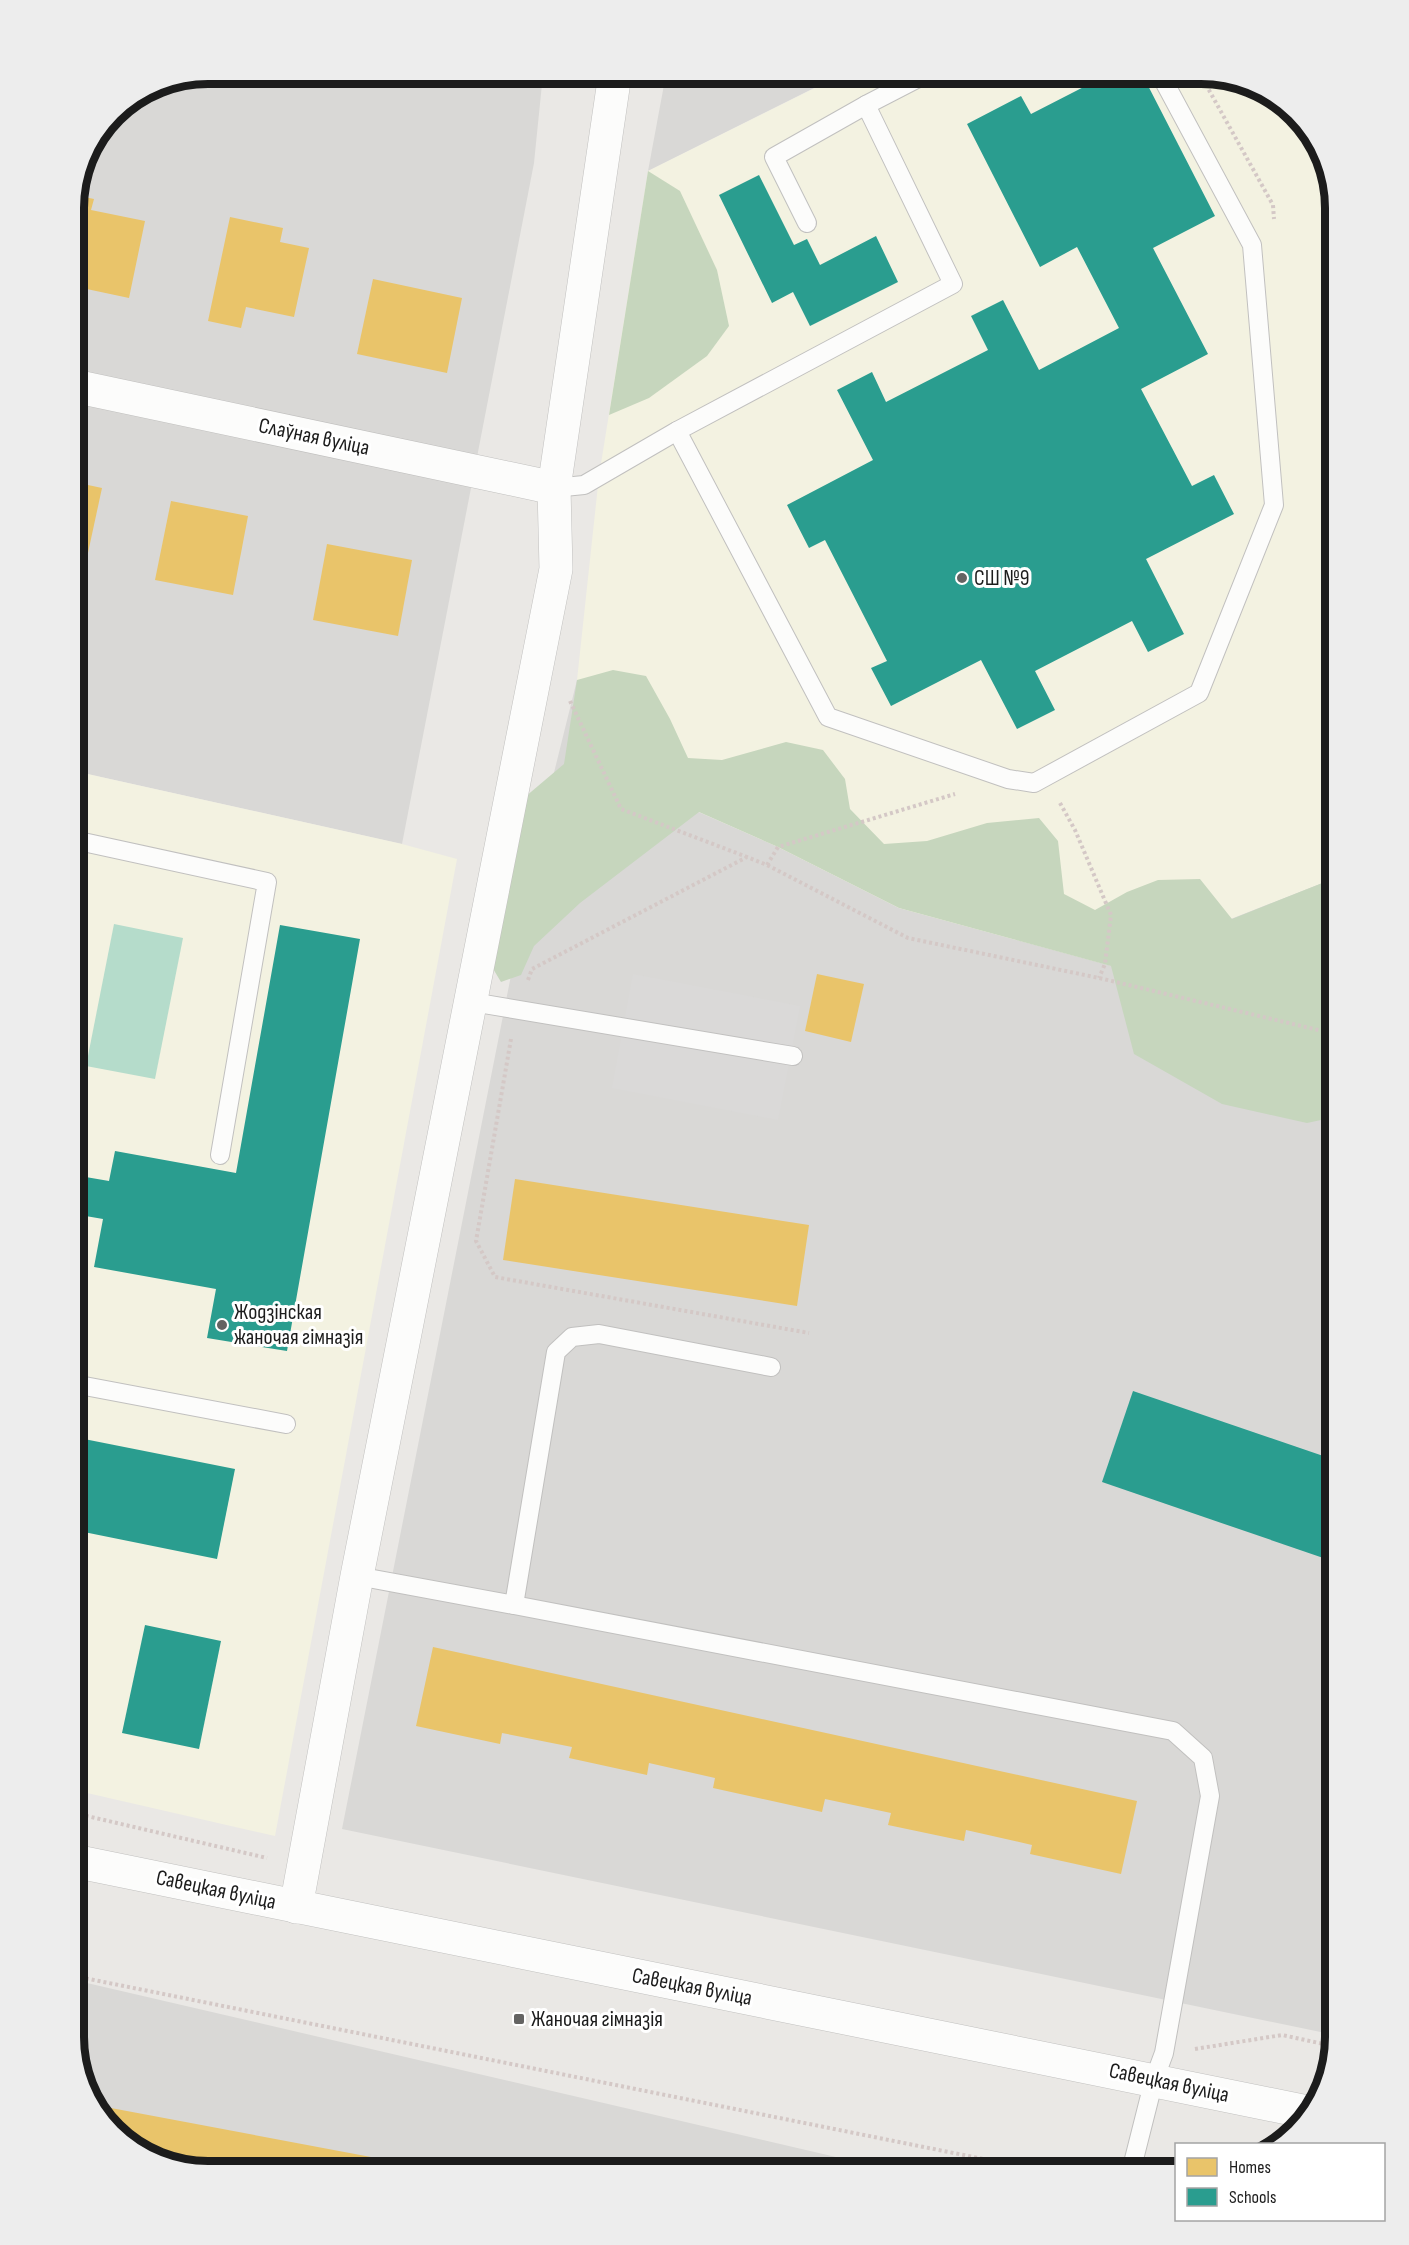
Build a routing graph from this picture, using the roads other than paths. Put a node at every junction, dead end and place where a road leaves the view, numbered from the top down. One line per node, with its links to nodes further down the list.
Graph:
1 (614, 84): 8 (street)
2 (907, 84): 4 (lane)
3 (1165, 84): 7 (lane)
4 (866, 105): 5 (lane); 7 (lane)
5 (807, 223)
6 (84, 388): 8 (street, Слаўная вуліца)
7 (677, 431): 8 (lane)
8 (554, 488): 10 (street)
9 (84, 842): 12 (lane)
10 (472, 1002): 11 (lane); 16 (street)
11 (793, 1056)
12 (220, 1155)
13 (771, 1367): 17 (lane)
14 (84, 1386): 15 (lane)
15 (286, 1424)
16 (357, 1576): 17 (lane); 19 (street)
17 (514, 1605): 20 (lane)
18 (84, 1863): 19 (street, Савецкая вуліца)
19 (296, 1907): 20 (street, Савецкая вуліца)
20 (1159, 2067): 21 (street, Савецкая вуліца); 22 (lane)
21 (1301, 2110)
22 (1134, 2161)

